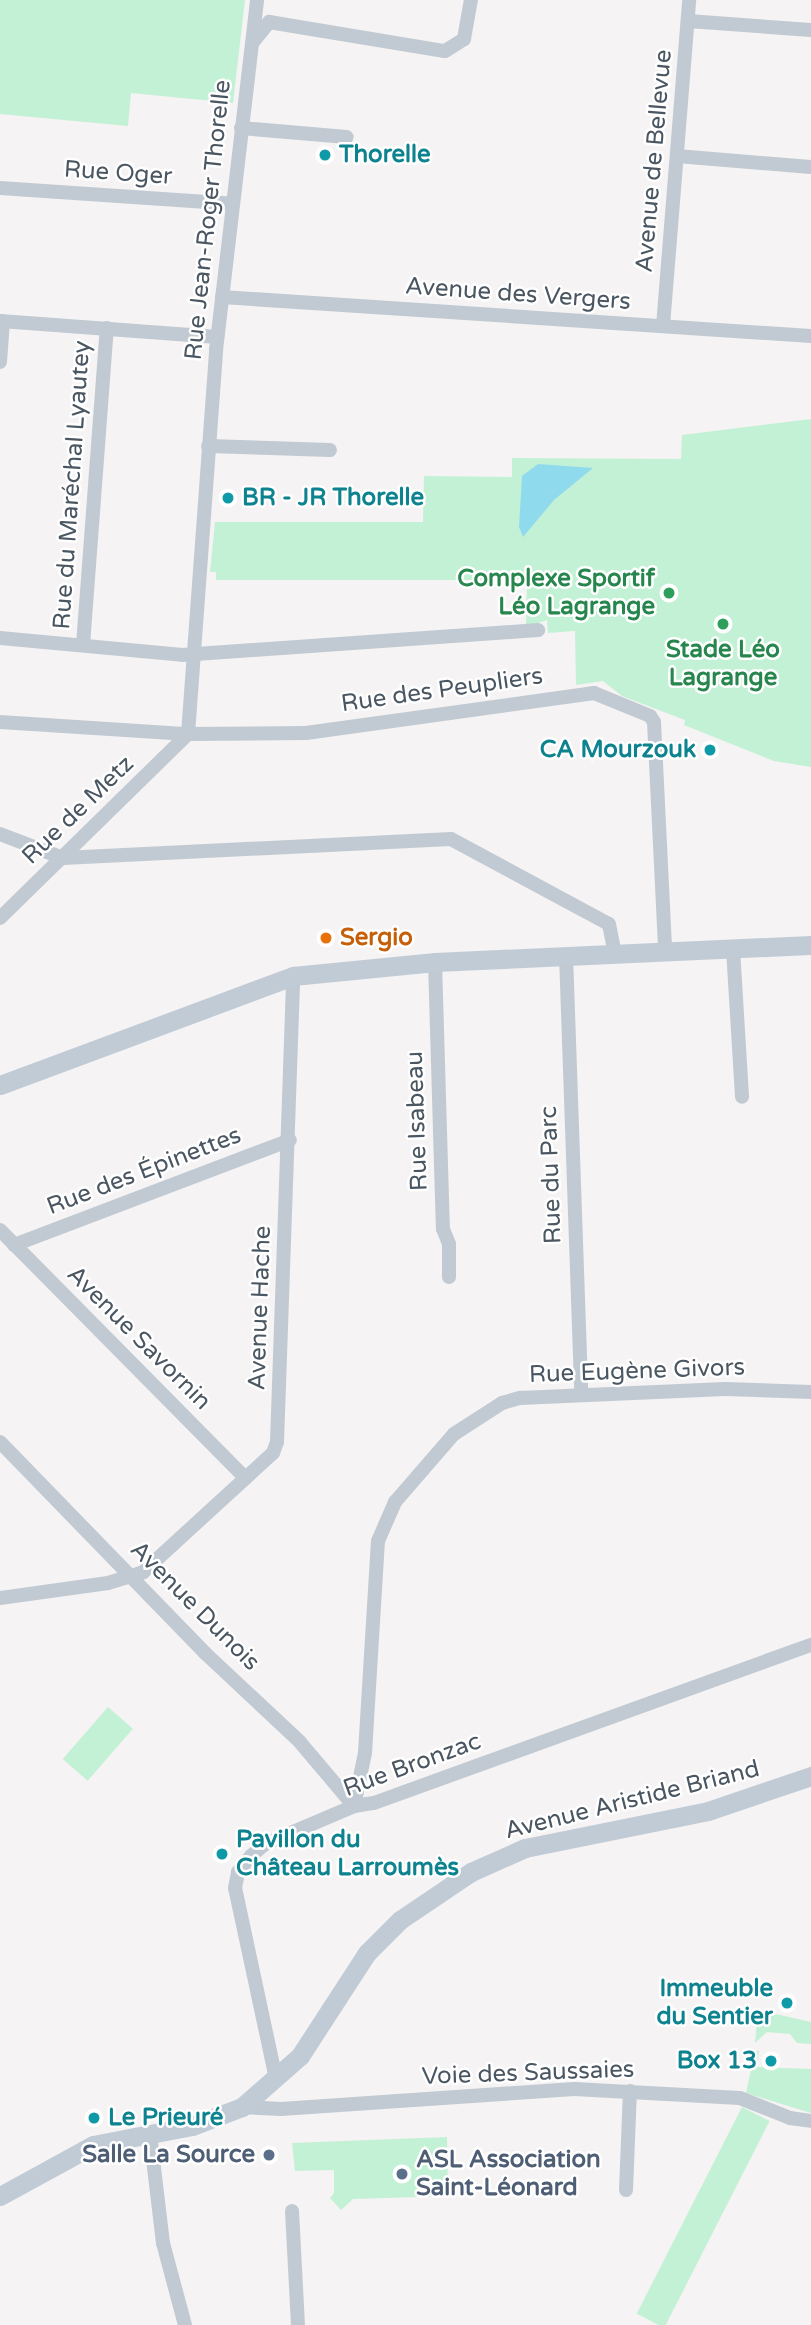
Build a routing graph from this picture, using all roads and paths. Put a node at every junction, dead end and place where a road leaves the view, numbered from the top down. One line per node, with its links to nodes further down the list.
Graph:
1 (258, 0): 5 (street, Rue Jean-Roger Thorelle); 7 (street, Rue Jean-Roger Thorelle)
2 (471, 0): 5 (street)
3 (690, 0): 4 (street, Avenue de Bellevue)
4 (688, 21): 6 (street); 10 (street, Avenue de Bellevue)
5 (269, 22): 7 (street)
6 (811, 30)
7 (251, 45): 8 (street, Rue Jean-Roger Thorelle)
8 (241, 128): 9 (street); 13 (street, Rue Jean-Roger Thorelle)
9 (347, 136)
10 (677, 156): 11 (street); 16 (street, Avenue de Bellevue)
11 (811, 167)
12 (0, 188): 13 (street, Rue Oger)
13 (232, 204): 14 (street, Rue Jean-Roger Thorelle)
14 (222, 297): 16 (street, Avenue des Vergers); 19 (street, Rue Jean-Roger Thorelle)
15 (1, 321): 17 (street); 20 (street)
16 (663, 326): 18 (street, Avenue des Vergers)
17 (107, 328): 19 (street); 25 (street, Rue du Maréchal Lyautey)
18 (811, 336)
19 (217, 337): 21 (street, Rue Jean-Roger Thorelle)
20 (0, 362)
21 (216, 446): 22 (street); 26 (street, Rue Jean-Roger Thorelle)
22 (330, 450)
23 (538, 630): 26 (street)
24 (0, 638): 25 (street)
25 (83, 645): 26 (street)
26 (191, 655): 28 (street, Rue Jean-Roger Thorelle)
27 (0, 722): 28 (street, Rue des Peupliers)
28 (188, 734): 30 (street, Rue de Metz); 34 (street, Rue des Peupliers)
29 (0, 834): 30 (street)
30 (63, 858): 31 (street, Rue de Metz); 35 (street)
31 (0, 918)
32 (811, 945): 33 (street)
33 (733, 949): 34 (street); 40 (street)
34 (664, 951): 35 (street)
35 (615, 954): 36 (street)
36 (566, 956): 37 (street); 46 (street, Rue du Parc)
37 (435, 962): 38 (street); 44 (street, Rue Isabeau)
38 (293, 976): 39 (street); 41 (street, Avenue Hache)
39 (0, 1085)
40 (742, 1097)
41 (290, 1140): 43 (street, Rue des Épinettes); 48 (street, Avenue Hache)
42 (0, 1230): 43 (street, Avenue Savornin)
43 (14, 1245): 48 (street, Avenue Savornin)
44 (449, 1277)
45 (811, 1392): 46 (street, Rue Eugène Givors)
46 (582, 1393): 53 (street, Rue Eugène Givors)
47 (0, 1442): 49 (street, Avenue Dunois)
48 (245, 1478): 49 (street, Avenue Hache)
49 (133, 1577): 50 (street); 53 (street, Avenue Dunois)
50 (0, 1598)
51 (811, 1645): 53 (street, Rue Bronzac)
52 (809, 1780): 54 (street, Avenue Aristide Briand)
53 (354, 1806): 54 (street, Rue Bronzac)
54 (276, 2079): 56 (street, Avenue Aristide Briand)
55 (630, 2091): 56 (street, Voie des Saussaies); 57 (street, Voie des Saussaies); 59 (street)
56 (242, 2107): 58 (street, Avenue Aristide Briand)
57 (811, 2121)
58 (150, 2134): 60 (street, Avenue Aristide Briand); 62 (street)
59 (626, 2190)
60 (0, 2196)
61 (292, 2211): 63 (street)
62 (185, 2325)
63 (298, 2325)

